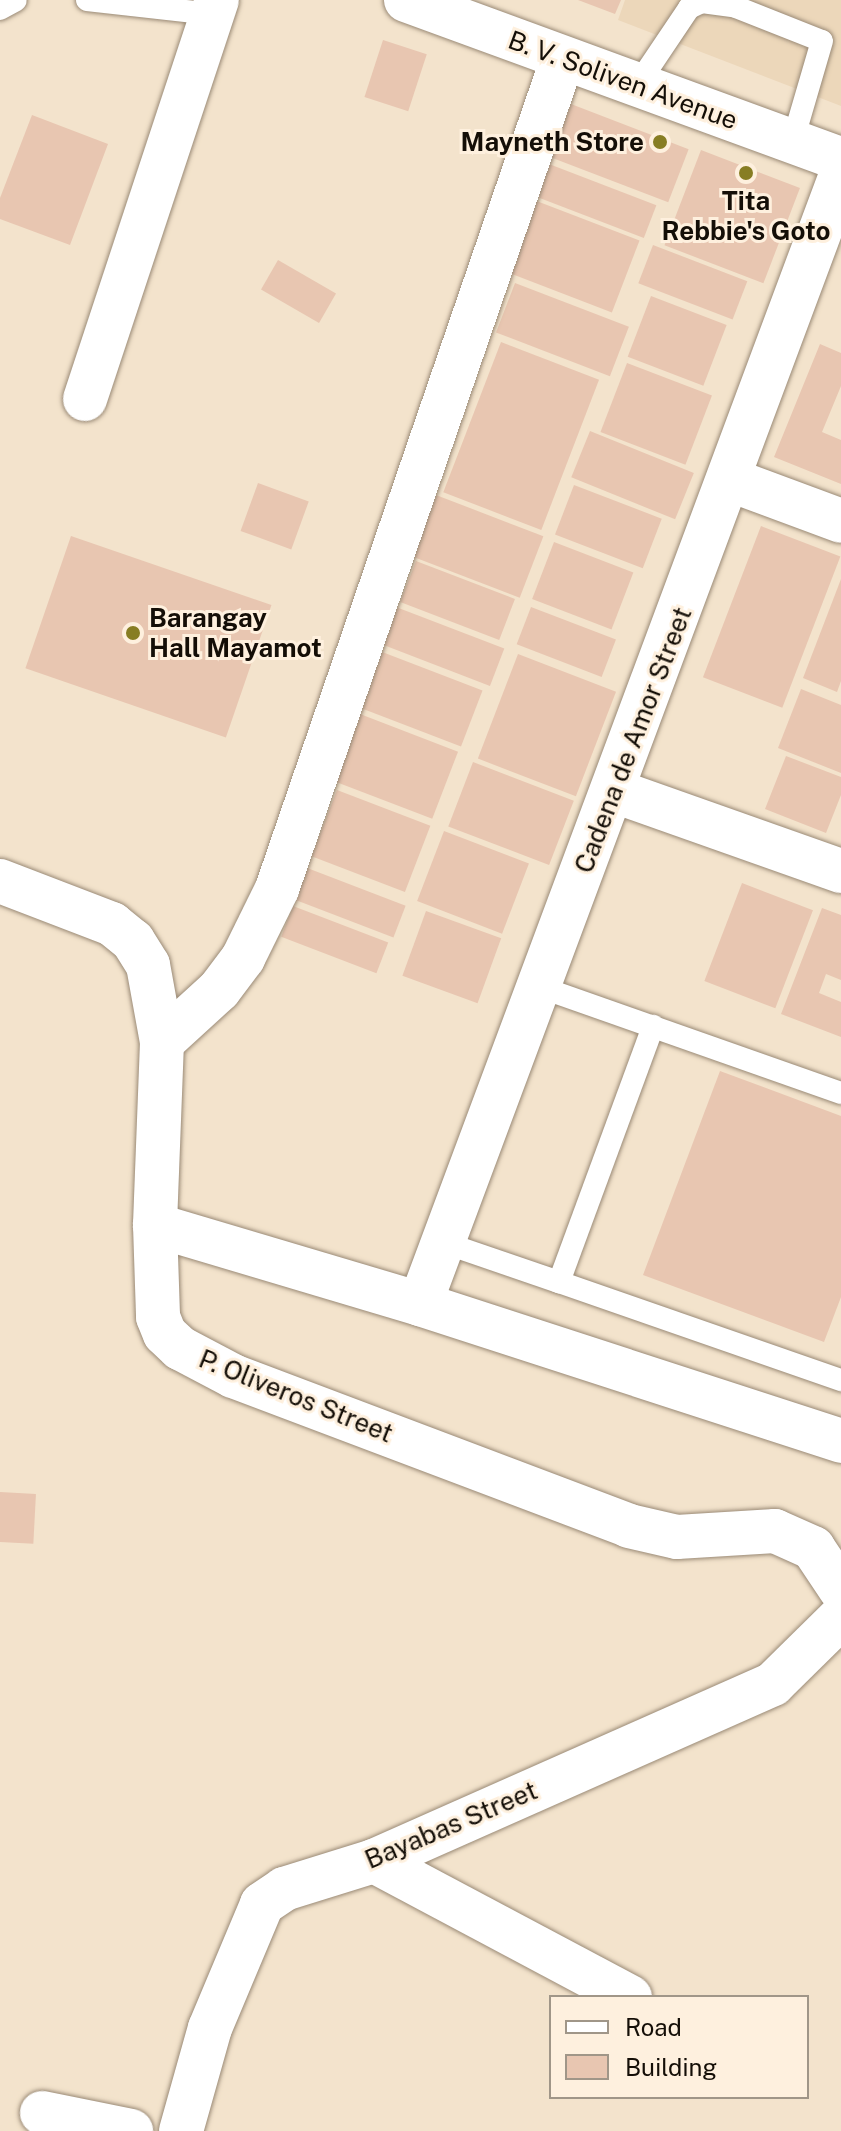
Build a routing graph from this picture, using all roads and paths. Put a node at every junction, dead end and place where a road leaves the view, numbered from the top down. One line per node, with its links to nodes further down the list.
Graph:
1 (16, 0): 5 (lane)
2 (87, 0): 4 (lane)
3 (406, 0): 7 (street, B. V. Soliven Avenue)
4 (215, 7): 12 (street)
5 (0, 9)
6 (832, 44): 8 (lane); 9 (lane)
7 (562, 61): 8 (street, B. V. Soliven Avenue); 20 (street)
8 (636, 87): 9 (street, B. V. Soliven Avenue)
9 (793, 140): 10 (street, B. V. Soliven Avenue)
10 (841, 159)
11 (841, 175): 13 (street, Cadena de Amor Street)
12 (85, 399)
13 (731, 480): 14 (street); 15 (street, Cadena de Amor Street)
14 (841, 521)
15 (615, 791): 16 (street); 18 (street, Cadena de Amor Street)
16 (841, 871)
17 (1, 890): 20 (street, P. Oliveros Street)
18 (540, 987): 19 (lane); 23 (street, Cadena de Amor Street)
19 (653, 1026): 21 (lane); 24 (lane)
20 (162, 1042): 22 (street, P. Oliveros Street)
21 (841, 1093)
22 (155, 1225): 25 (street); 28 (street, P. Oliveros Street)
23 (442, 1242): 24 (lane); 25 (street, Cadena de Amor Street)
24 (559, 1282): 26 (lane)
25 (420, 1304): 27 (street)
26 (841, 1380)
27 (841, 1441)
28 (841, 1590)
29 (841, 1617): 30 (street, Bayabas Street)
30 (374, 1861): 31 (street); 34 (street, Bayabas Street)
31 (626, 1995)
32 (42, 2113): 33 (street)
33 (131, 2131)
34 (181, 2131)

